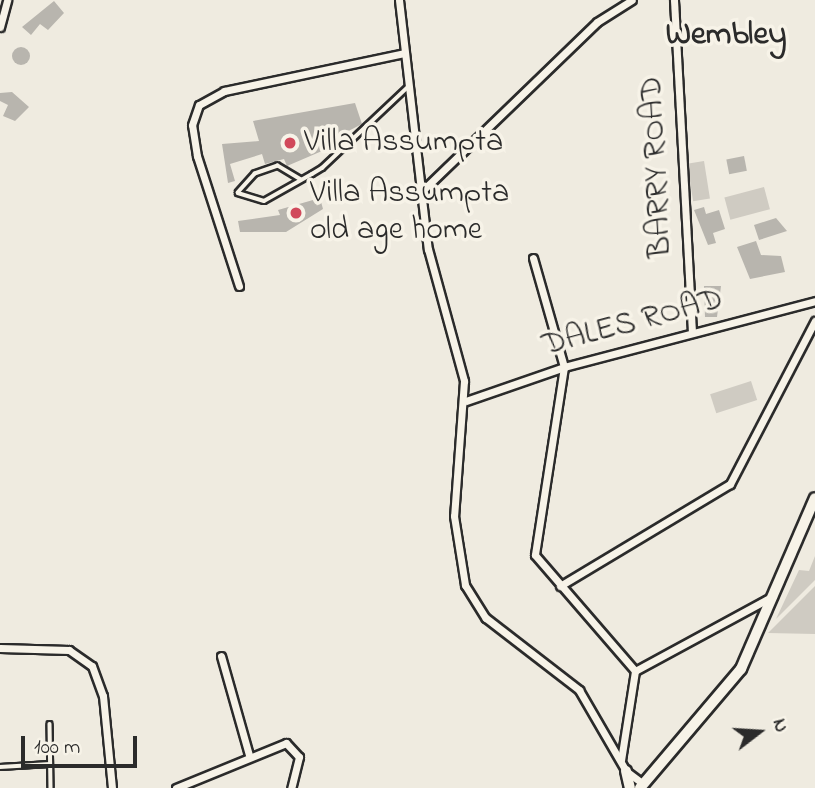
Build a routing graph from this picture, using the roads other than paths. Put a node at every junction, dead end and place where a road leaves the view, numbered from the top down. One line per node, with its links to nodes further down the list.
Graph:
1 (7, 0): 6 (street)
2 (399, 0): 7 (street)
3 (632, 0): 5 (street)
4 (674, 0): 15 (street, BARRY ROAD)
5 (623, 1): 10 (street)
6 (0, 27)
7 (404, 53): 8 (street); 12 (street)
8 (408, 87): 9 (lane); 10 (street)
9 (301, 180): 9 (lane)
10 (420, 192): 17 (street)
11 (533, 258): 16 (street)
12 (239, 286)
13 (815, 301): 15 (street, DALES ROAD)
14 (815, 321): 19 (street)
15 (692, 331): 16 (street, DALES ROAD)
16 (564, 366): 17 (street, DALES ROAD); 19 (street)
17 (466, 401): 26 (street)
18 (815, 498): 20 (street)
19 (560, 586): 23 (street)
20 (773, 595): 23 (street); 30 (street)
21 (0, 649): 32 (street)
22 (221, 656): 25 (street)
23 (635, 671): 26 (street)
24 (50, 724): 27 (lane)
25 (249, 755): 33 (street); 34 (street)
26 (621, 761): 29 (street)
27 (50, 764): 28 (lane); 31 (lane)
28 (0, 767)
29 (626, 771): 30 (street); 35 (street)
30 (640, 786)
31 (51, 788)
32 (112, 788)
33 (176, 788)
34 (291, 788)
35 (629, 788)

